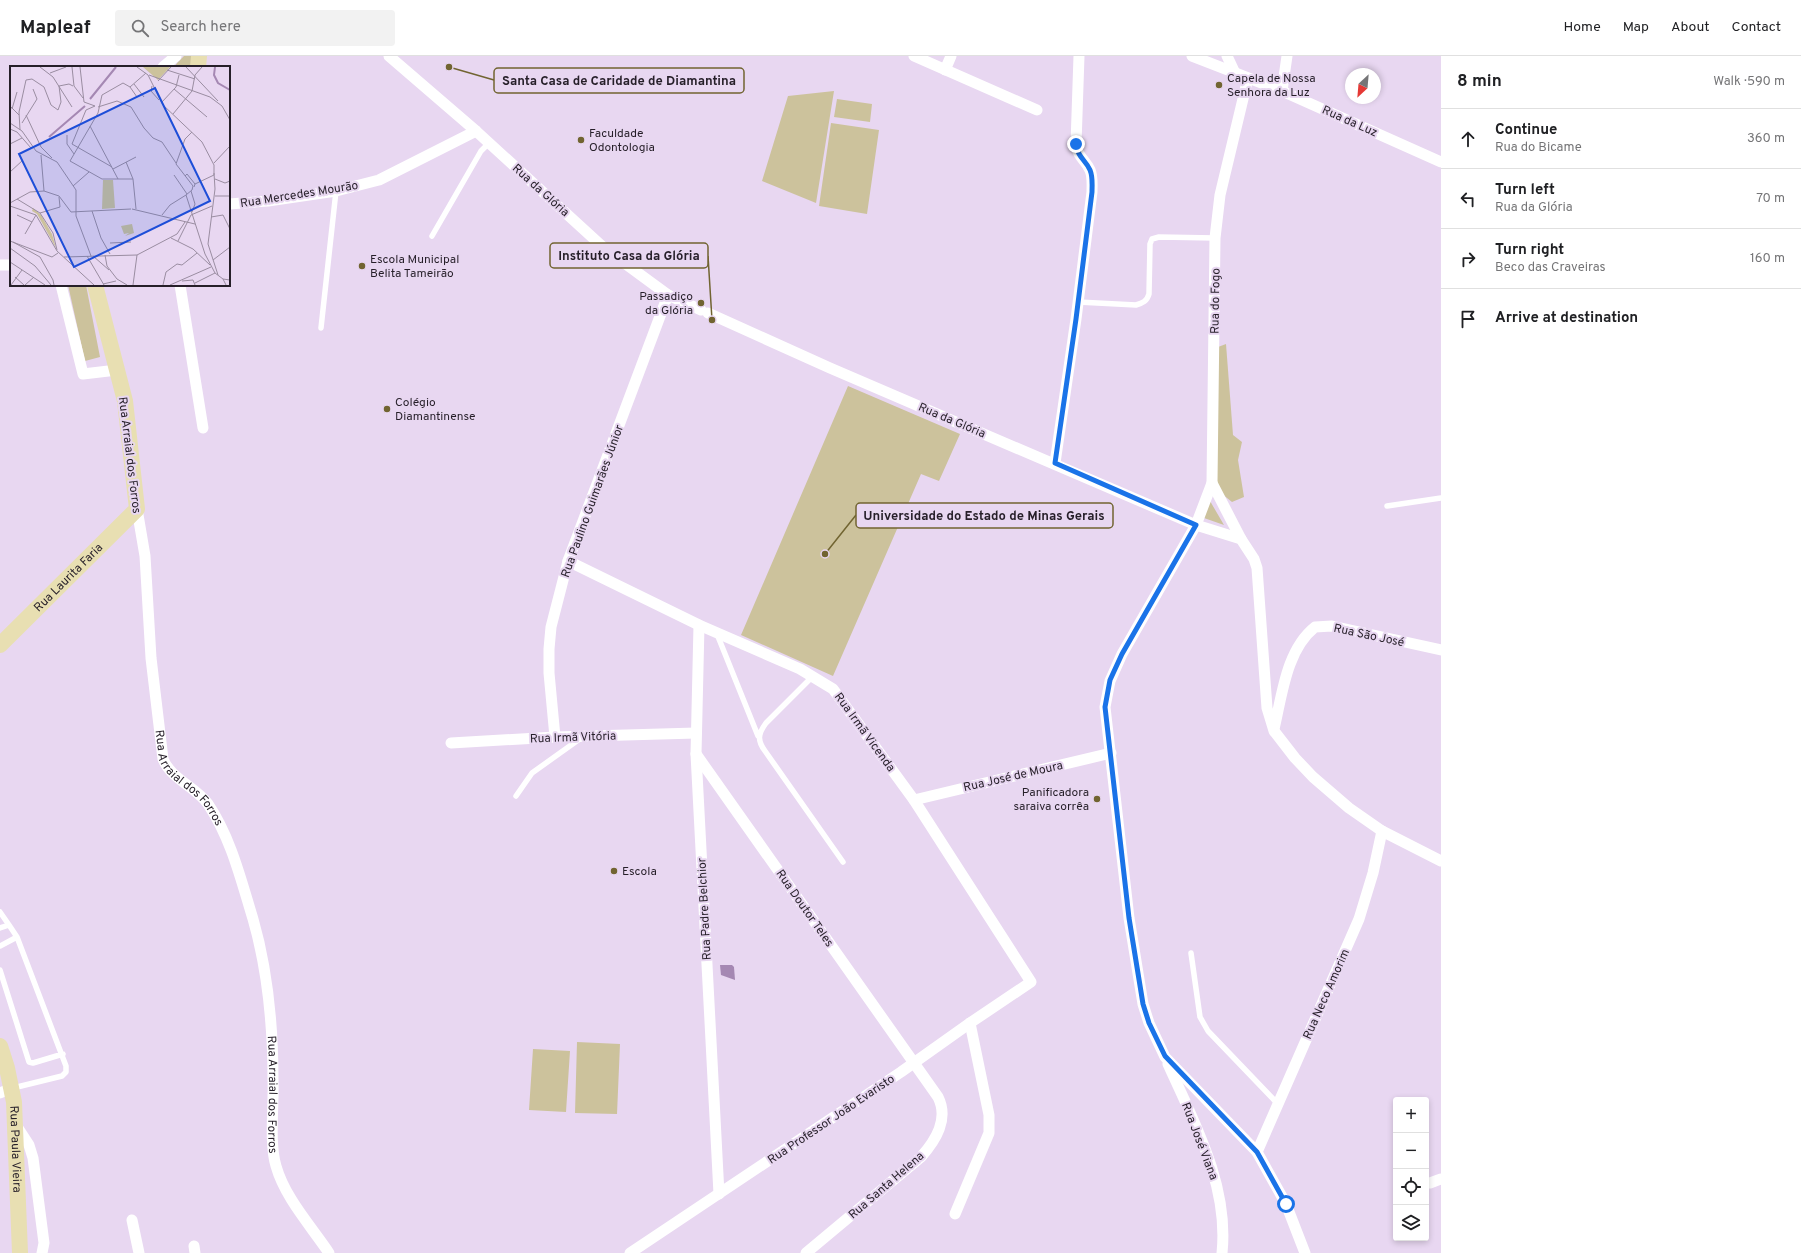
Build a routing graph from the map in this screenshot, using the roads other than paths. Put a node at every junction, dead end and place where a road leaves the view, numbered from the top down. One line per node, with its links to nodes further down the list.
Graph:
1 (176, 56): 10 (street)
2 (200, 56): 11 (main road)
3 (389, 56): 17 (street, Rua da Glória)
4 (914, 56): 12 (street)
5 (951, 56): 12 (street)
6 (1079, 56): 28 (street)
7 (1192, 56): 13 (street, Rua da Luz)
8 (1227, 56): 13 (street)
9 (1287, 56): 15 (street)
10 (164, 66)
11 (198, 66)
12 (945, 70): 16 (street)
13 (1235, 73): 14 (street, Rua da Luz)
14 (1248, 78): 15 (street, Rua da Luz); 23 (street, Rua do Fogo)
15 (1282, 92): 19 (street, Rua da Luz)
16 (1037, 110)
17 (476, 131): 18 (street, Rua da Glória); 20 (street, Rua Mercedes Mourão)
18 (489, 143): 22 (lane); 27 (street, Rua da Glória)
19 (1441, 162)
20 (336, 190): 21 (street, Rua Mercedes Mourão); 29 (lane)
21 (230, 204)
22 (432, 236)
23 (1215, 238): 28 (lane); 33 (street, Rua do Fogo)
24 (61, 286): 30 (street)
25 (95, 286): 30 (main road, Rua Arraial dos Forros)
26 (180, 286): 31 (street)
27 (668, 295): 32 (street, Rua da Glória); 39 (street, Rua Paulino Guimarães Júnior)
28 (1078, 302): 32 (street)
29 (321, 328)
30 (117, 370): 36 (main road, Rua Arraial dos Forros)
31 (203, 428)
32 (1055, 463): 37 (street, Rua da Glória)
33 (1212, 483): 37 (street, Rua do Fogo); 38 (street)
34 (1441, 498): 35 (lane)
35 (1387, 506)
36 (137, 509): 42 (main road, Rua Laurita Faria); 84 (street, Rua Arraial dos Forros)
37 (1196, 525): 38 (street, Rua da Glória); 51 (street, Rua do Fogo)
38 (1241, 539): 45 (street)
39 (568, 561): 40 (street, Rua Irmã Vicenda); 49 (street, Rua Paulino Guimarães Júnior)
40 (698, 625): 41 (street, Rua Irmã Vicenda); 46 (street, Rua Padre Belchior)
41 (716, 632): 44 (street, Rua Irmã Vicenda); 48 (lane)
42 (0, 645)
43 (1441, 650): 45 (street, Rua São José)
44 (814, 676): 48 (lane); 54 (street, Rua Irmã Vicenda)
45 (1274, 731): 55 (street)
46 (696, 733): 47 (street, Rua Irmã Vitória); 52 (street, Rua Padre Belchior)
47 (583, 736): 49 (street, Rua Irmã Vitória); 53 (lane)
48 (758, 736): 57 (lane)
49 (555, 737): 50 (street, Rua Irmã Vitória)
50 (452, 743)
51 (1111, 753): 54 (street, Rua José de Moura); 69 (street, Rua José Viana)
52 (696, 754): 70 (street, Rua Doutor Teles); 77 (street, Rua Padre Belchior)
53 (516, 796)
54 (914, 800): 65 (street, Rua Irmã Vicenda)
55 (1382, 831): 56 (street); 72 (street, Rua Neco Amorim)
56 (1441, 861)
57 (842, 862)
58 (0, 912): 59 (lane)
59 (9, 925): 60 (lane); 61 (lane)
60 (0, 928)
61 (16, 937): 62 (lane); 68 (lane)
62 (0, 946)
63 (1191, 953): 72 (lane)
64 (0, 970): 68 (lane)
65 (1031, 982): 66 (street, Rua Professor João Evaristo)
66 (970, 1023): 70 (street, Rua Professor João Evaristo); 78 (street)
67 (0, 1046): 71 (main road, Rua Paula Vieira)
68 (63, 1054): 71 (lane)
69 (1165, 1056): 74 (street); 87 (street, Rua José Viana)
70 (914, 1062): 77 (street, Rua Professor João Evaristo); 86 (street, Rua Santa Helena)
71 (6, 1091): 73 (main road, Rua Paula Vieira)
72 (1278, 1104): 74 (street, Rua Neco Amorim)
73 (16, 1126): 81 (main road, Rua Paula Vieira); 82 (street)
74 (1257, 1152): 80 (street)
75 (1441, 1179): 76 (street)
76 (1430, 1183)
77 (719, 1194): 85 (street, Rua Professor João Evaristo)
78 (955, 1214)
79 (132, 1220): 83 (street)
80 (1305, 1252)
81 (20, 1253)
82 (42, 1253)
83 (139, 1253)
84 (329, 1253)
85 (630, 1253)
86 (806, 1253)
87 (1222, 1253)

